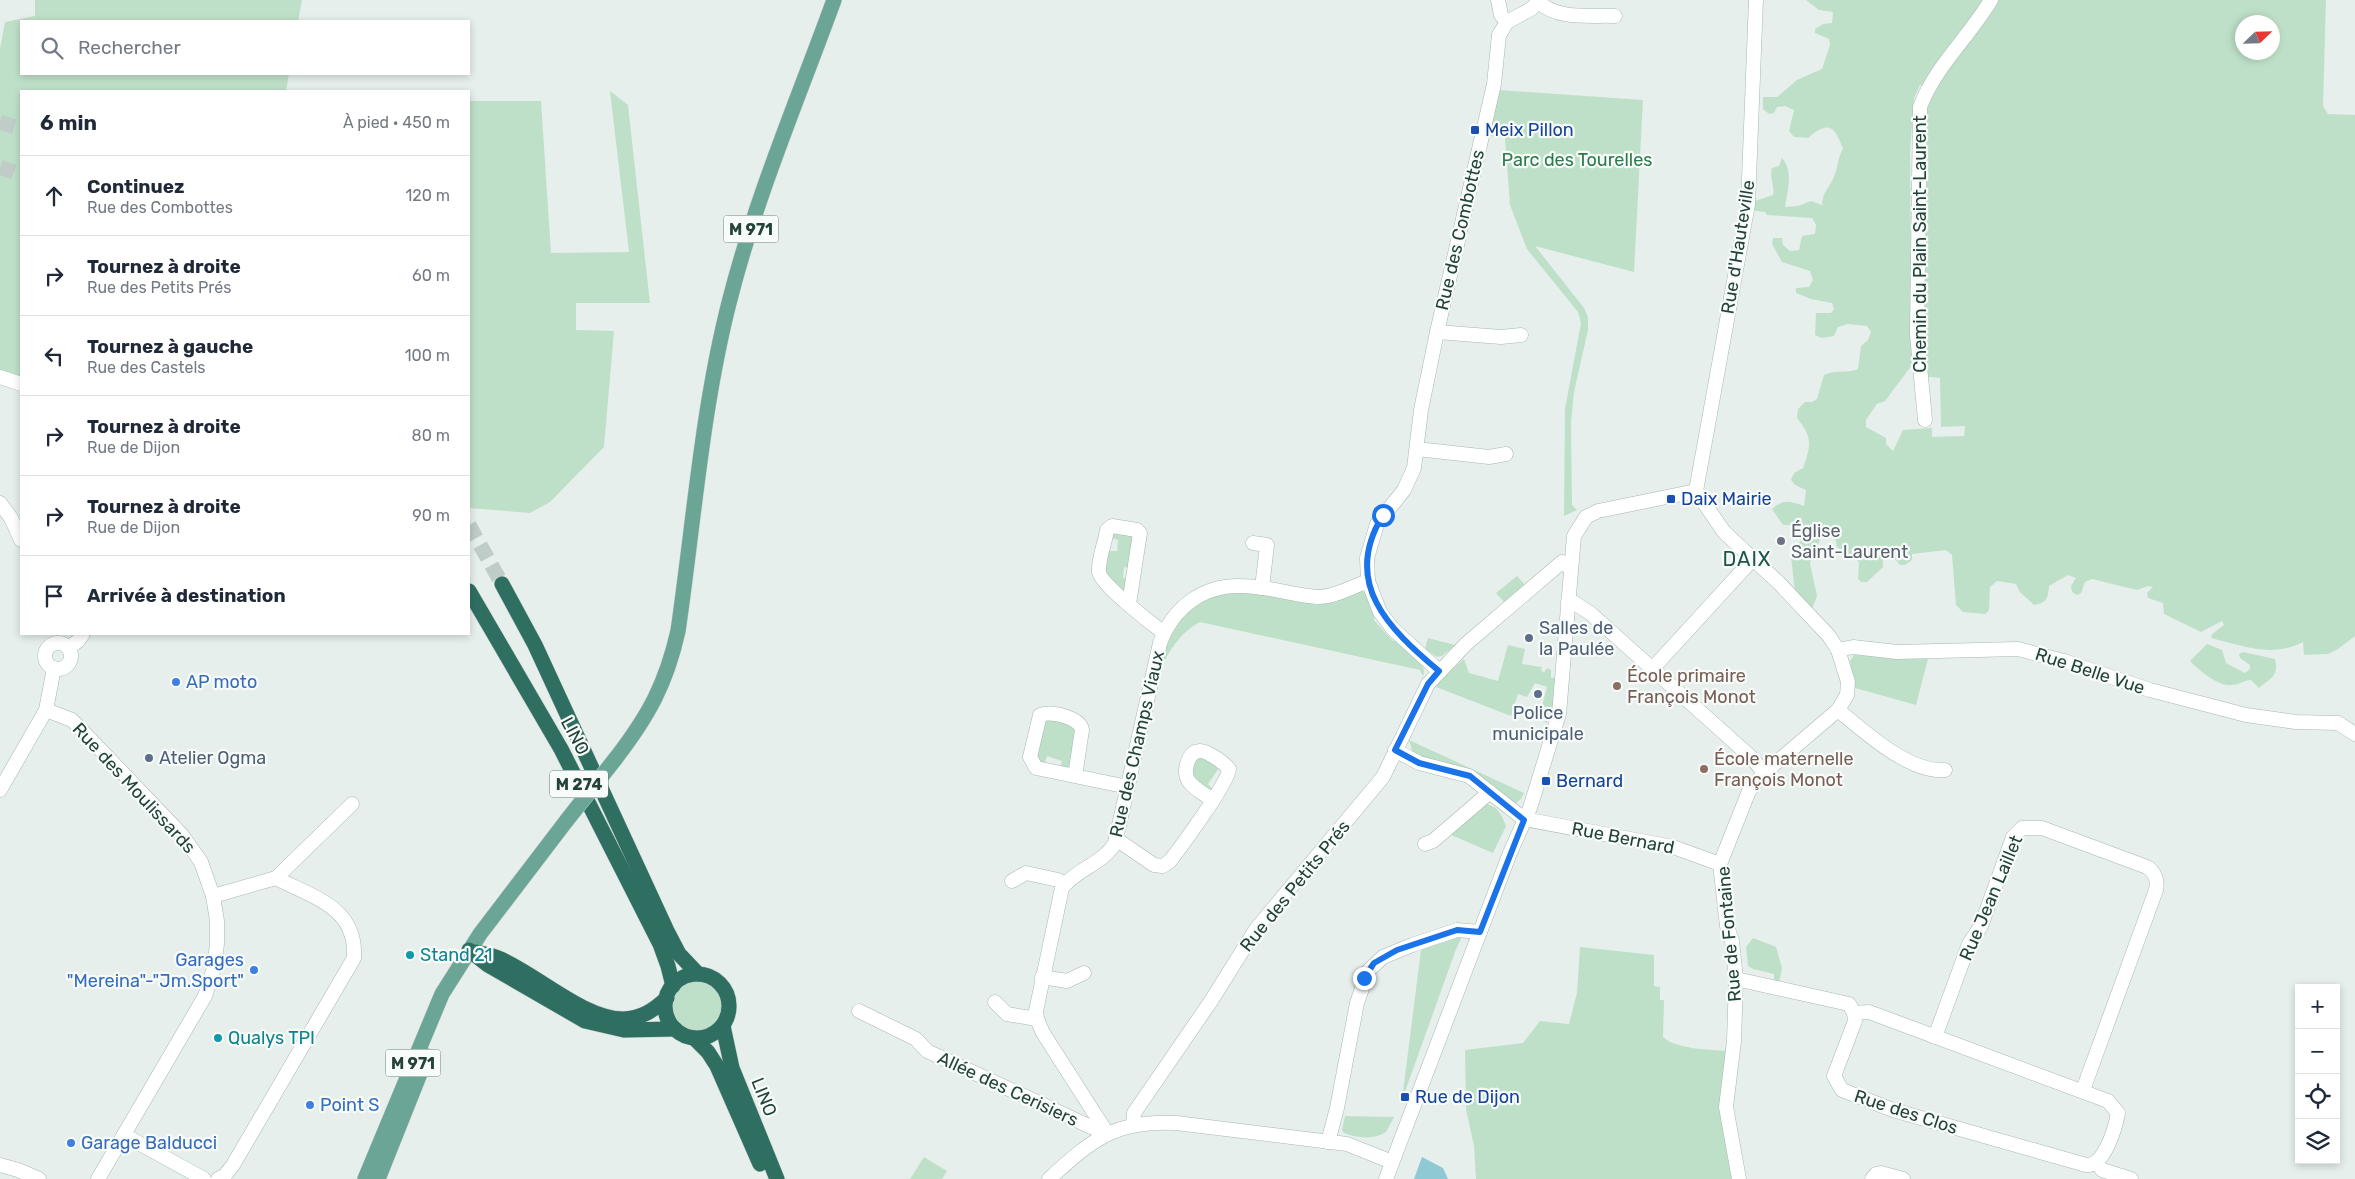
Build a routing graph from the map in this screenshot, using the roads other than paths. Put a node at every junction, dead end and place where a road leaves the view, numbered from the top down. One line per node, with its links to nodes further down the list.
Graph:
1 (834, 0): 56 (main road, M 971, bridge)
2 (1498, 0): 7 (street)
3 (1756, 0): 15 (street, Rue d'Hauteville)
4 (1991, 0): 12 (street, Chemin du Plain Saint-Laurent)
5 (1540, 1): 6 (street); 7 (street)
6 (1615, 16)
7 (1507, 22): 8 (street, Rue des Combottes)
8 (1437, 332): 9 (street, Rue des Combottes); 13 (street, Rue des Combottes)
9 (1521, 335)
10 (0, 377): 11 (street)
11 (20, 384)
12 (1925, 420)
13 (1417, 449): 14 (street); 21 (street, Rue des Combottes)
14 (1506, 454)
15 (1696, 491): 19 (street, Rue de Fontaine); 20 (street)
16 (0, 503): 17 (street)
17 (20, 538)
18 (1253, 542): 23 (street)
19 (1752, 560): 31 (street, Rue de Fontaine); 33 (street)
20 (1570, 568): 25 (street); 34 (street, Rue des Petits Prés)
21 (1368, 581): 23 (street, Rue des Champs Viaux); 34 (street, Rue des Combottes)
22 (502, 584): 58 (highway, LINO / M 274)
23 (1262, 588): 27 (street, Rue des Champs Viaux)
24 (470, 593): 61 (highway, LINO / M 274)
25 (1568, 602): 33 (street); 47 (street)
26 (1129, 604): 26 (street, Rue des Champs Viaux); 27 (street, Rue des Champs Viaux)
27 (1164, 633): 42 (street, Rue des Champs Viaux)
28 (82, 635): 30 (street)
29 (47, 640): 30 (street); 32 (street)
30 (68, 648): 32 (street)
31 (1838, 650): 36 (street, Rue de Fontaine); 37 (street, Rue Belle Vue)
32 (54, 668): 35 (street)
33 (1653, 668): 40 (street)
34 (1439, 671): 38 (street, Rue des Petits Prés)
35 (46, 710): 43 (street); 54 (street, Rue des Moulissards)
36 (1838, 710): 39 (street); 40 (street, Rue de Fontaine)
37 (2355, 734)
38 (1395, 750): 44 (street); 71 (street, Rue des Petits Prés)
39 (1945, 770)
40 (1764, 773): 50 (street, Rue de Fontaine)
41 (1075, 776): 41 (street); 42 (street)
42 (1128, 787): 48 (street, Rue des Champs Viaux)
43 (0, 790)
44 (1490, 792): 47 (street); 49 (street)
45 (1212, 800): 48 (street)
46 (352, 804): 51 (street)
47 (1524, 820): 50 (street, Rue Bernard); 55 (street)
48 (1116, 839): 53 (street, Rue des Champs Viaux)
49 (1425, 844)
50 (1720, 864): 60 (street, Rue de Fontaine)
51 (276, 878): 54 (street); 81 (street)
52 (1012, 881): 53 (street)
53 (1065, 884): 59 (street)
54 (213, 896): 73 (street, Rue des Moulissards)
55 (1480, 932): 74 (street); 75 (street)
56 (469, 950): 61 (highway); 67 (highway); 82 (main road, M 971); 83 (main road, M 971)
57 (1084, 973): 59 (street)
58 (698, 974): 61 (highway); 66 (highway, LINO)
59 (1042, 977): 65 (street)
60 (1736, 979): 64 (street); 88 (street, Rue de Fontaine)
61 (670, 992): 67 (highway, LINO)
62 (995, 1002): 65 (street)
63 (859, 1011): 72 (street, Allée des Cerisiers)
64 (1854, 1012): 68 (street); 76 (street, Rue des Clos)
65 (1037, 1019): 72 (street)
66 (723, 1026): 69 (highway); 85 (highway, LINO)
67 (675, 1029): 69 (highway, LINO)
68 (1935, 1037): 70 (street); 70 (street, Rue Jean Laillet)
69 (694, 1038): 84 (highway, LINO)
70 (2082, 1090): 76 (street)
71 (1133, 1125): 72 (street); 74 (street)
72 (1107, 1133): 86 (street)
73 (124, 1135): 79 (street, Rue des Moulissards); 80 (street)
74 (1328, 1142): 75 (street)
75 (1392, 1162): 87 (street)
76 (2097, 1163): 91 (street)
77 (0, 1165): 78 (street)
78 (39, 1179)
79 (98, 1179)
80 (204, 1179)
81 (218, 1179)
82 (365, 1179)
83 (378, 1179)
84 (766, 1179)
85 (777, 1179)
86 (1048, 1179)
87 (1386, 1179)
88 (1739, 1179)
89 (1872, 1179): 90 (street)
90 (1903, 1179)
91 (2132, 1179)

